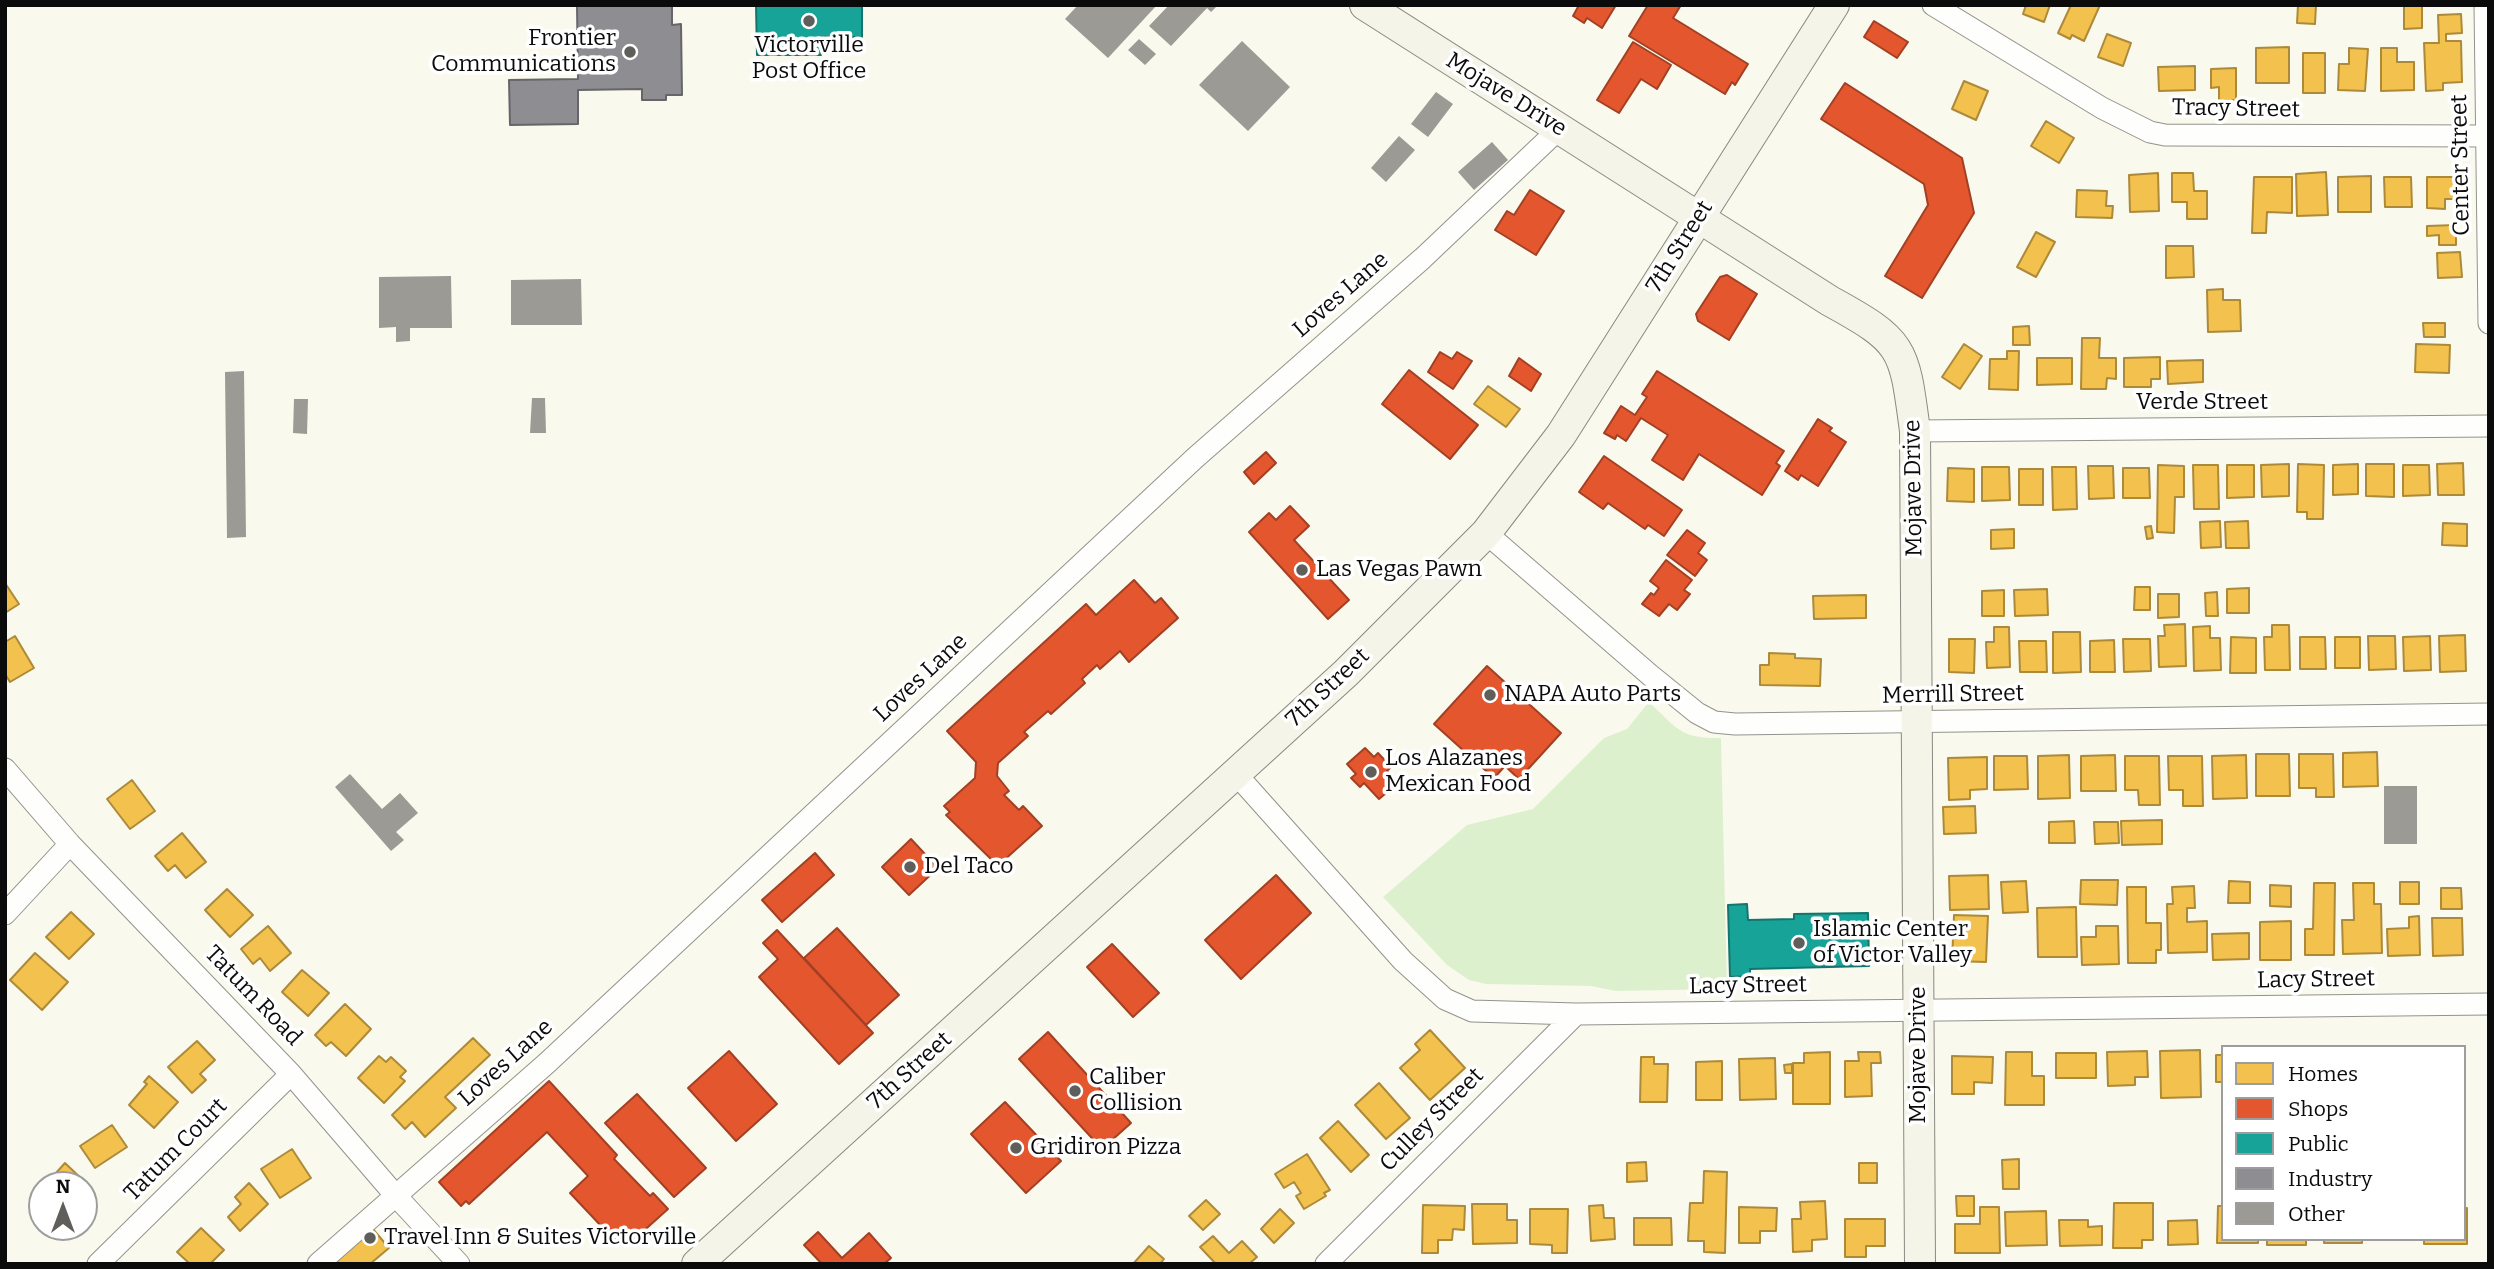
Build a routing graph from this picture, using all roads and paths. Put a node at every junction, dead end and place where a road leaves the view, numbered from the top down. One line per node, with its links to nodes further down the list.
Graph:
1 (1365, 5): 5 (main road, Mojave Drive)
2 (1834, 5): 7 (main road, 7th Street)
3 (1933, 5): 6 (street, Tracy Street)
4 (2485, 5): 6 (street, Center Street)
5 (1559, 129): 7 (main road, Mojave Drive); 22 (street, Loves Lane)
6 (2488, 136): 8 (street, Center Street)
7 (1698, 218): 10 (main road, Mojave Drive); 11 (main road, 7th Street)
8 (2489, 323)
9 (2489, 426): 10 (street, Verde Street)
10 (1915, 431): 13 (main road, Mojave Drive)
11 (1486, 533): 13 (street, Merrill Street); 15 (main road, 7th Street)
12 (2489, 714): 13 (street, Merrill Street)
13 (1917, 721): 19 (main road, Mojave Drive)
14 (5, 769): 16 (street, Tatum Road)
15 (1236, 774): 20 (street, Lacy Street); 26 (main road, 7th Street)
16 (70, 844): 17 (street); 21 (street, Tatum Road)
17 (5, 914)
18 (2489, 1004): 19 (street, Lacy Street)
19 (1918, 1010): 20 (street, Lacy Street); 28 (main road, Mojave Drive)
20 (1576, 1014): 27 (street, Culley Street)
21 (291, 1074): 22 (street, Tatum Road); 23 (street, Tatum Court)
22 (396, 1196): 24 (street, Loves Lane); 25 (street, Tatum Road)
23 (98, 1264)
24 (318, 1264)
25 (459, 1264)
26 (697, 1264)
27 (1326, 1264)
28 (1920, 1264)

